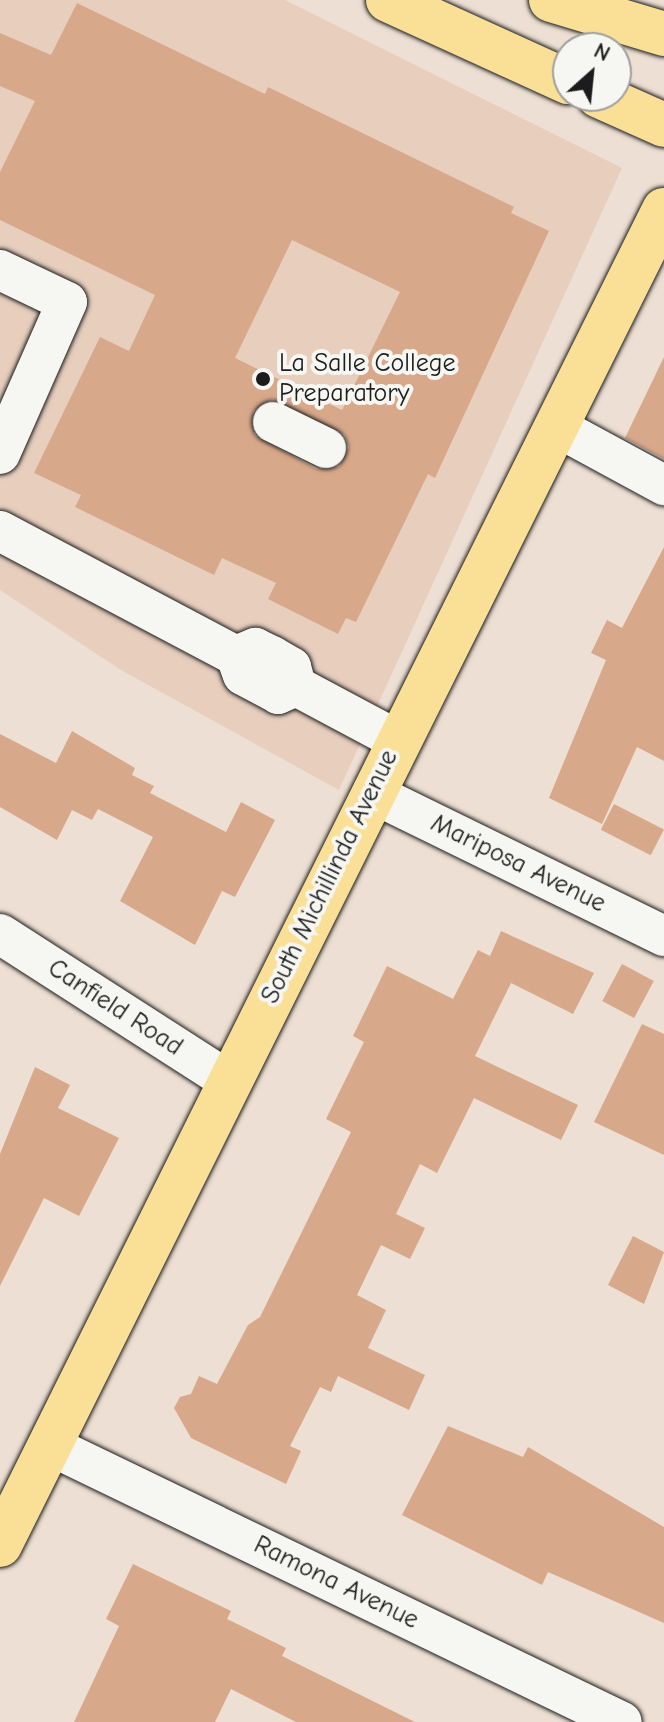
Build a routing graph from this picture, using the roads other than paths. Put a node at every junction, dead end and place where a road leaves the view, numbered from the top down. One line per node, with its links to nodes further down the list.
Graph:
1 (388, 0): 4 (main road)
2 (551, 0): 3 (main road)
3 (664, 34)
4 (552, 75)
5 (632, 111): 6 (main road)
6 (664, 125)
7 (664, 210): 10 (main road, South Michillinda Avenue)
8 (0, 270): 12 (street)
9 (273, 422): 11 (street)
10 (557, 427): 13 (street); 15 (main road, South Michillinda Avenue)
11 (326, 448)
12 (0, 454)
13 (664, 485)
14 (0, 531): 15 (street)
15 (397, 740): 16 (main road, South Michillinda Avenue)
16 (372, 793): 18 (street, Mariposa Avenue); 19 (main road, South Michillinda Avenue)
17 (0, 934): 19 (street, Canfield Road)
18 (664, 936)
19 (229, 1081): 20 (main road, South Michillinda Avenue)
20 (49, 1445): 21 (main road, South Michillinda Avenue); 22 (street, Ramona Avenue)
21 (0, 1545)
22 (622, 1722)

